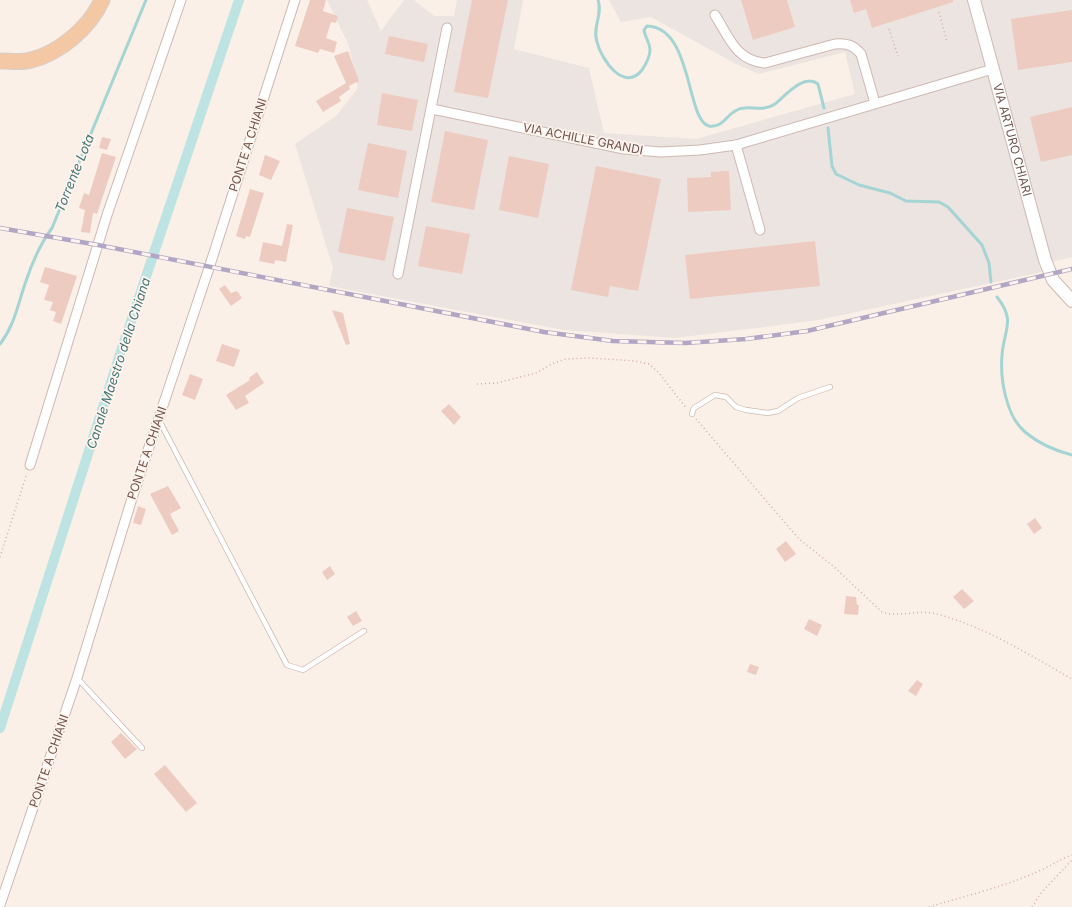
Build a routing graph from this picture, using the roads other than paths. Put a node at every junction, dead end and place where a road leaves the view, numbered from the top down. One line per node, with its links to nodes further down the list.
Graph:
1 (102, 0): 7 (main road)
2 (181, 0): 18 (street)
3 (295, 0): 17 (street, PONTE A CHIANI)
4 (974, 0): 8 (street, VIA ARTURO CHIARI)
5 (715, 15): 9 (street)
6 (447, 28): 10 (street)
7 (0, 61)
8 (993, 69): 9 (street, VIA ACHILLE GRANDI); 14 (street, VIA ARTURO CHIARI)
9 (875, 103): 11 (street, VIA ACHILLE GRANDI)
10 (432, 108): 11 (street, VIA ACHILLE GRANDI); 13 (street)
11 (736, 144): 12 (street)
12 (760, 230)
13 (398, 274)
14 (1072, 301)
15 (830, 387): 16 (lane)
16 (692, 414)
17 (159, 418): 19 (lane); 20 (street, PONTE A CHIANI)
18 (30, 465)
19 (364, 631)
20 (77, 678): 21 (lane); 22 (street, PONTE A CHIANI)
21 (142, 748)
22 (0, 905)

